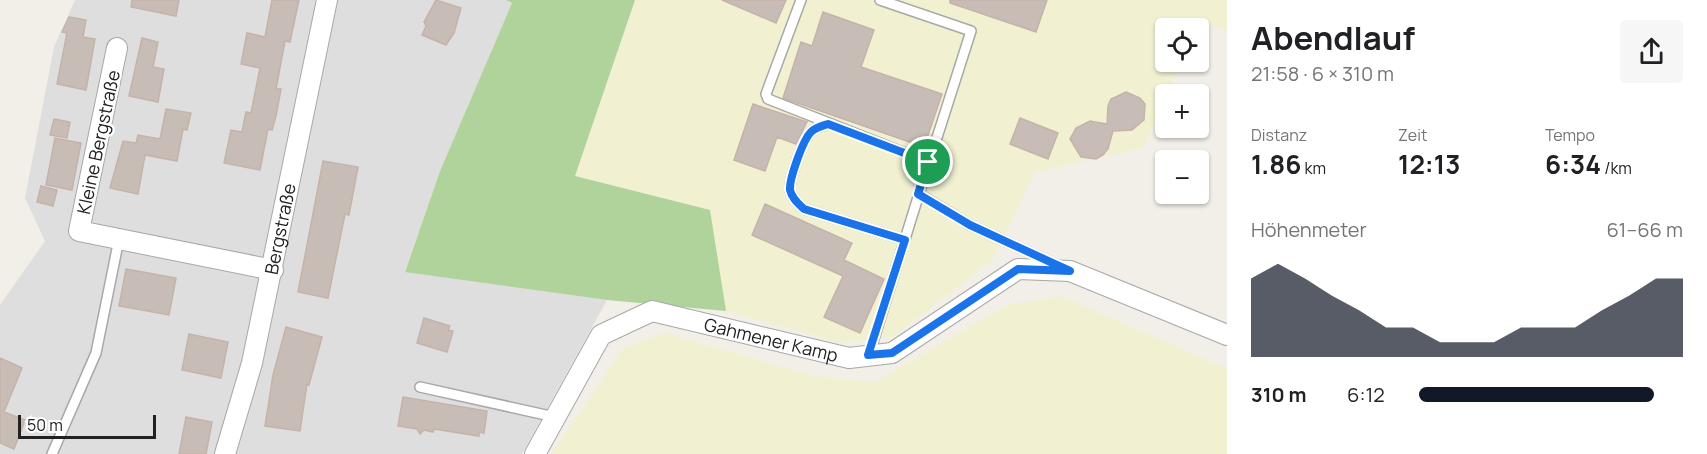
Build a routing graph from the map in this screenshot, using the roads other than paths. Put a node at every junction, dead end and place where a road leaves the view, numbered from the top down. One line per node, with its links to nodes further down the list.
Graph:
1 (327, 0): 10 (street, Bergstraße)
2 (801, 0): 5 (lane)
3 (880, 0): 6 (lane)
4 (117, 48): 8 (street, Kleine Bergstraße)
5 (828, 124): 6 (lane); 9 (lane)
6 (928, 162): 7 (lane)
7 (918, 194): 9 (lane); 11 (lane)
8 (119, 239): 10 (street, Kleine Bergstraße); 16 (lane)
9 (905, 240): 13 (lane)
10 (273, 270): 17 (street, Bergstraße)
11 (1070, 271): 12 (street, Gahmener Kamp); 13 (street, Gahmener Kamp)
12 (1226, 330)
13 (868, 355): 15 (street, Gahmener Kamp)
14 (420, 387): 15 (lane)
15 (555, 417): 18 (street, Gahmener Kamp)
16 (52, 454)
17 (225, 454)
18 (535, 454)

